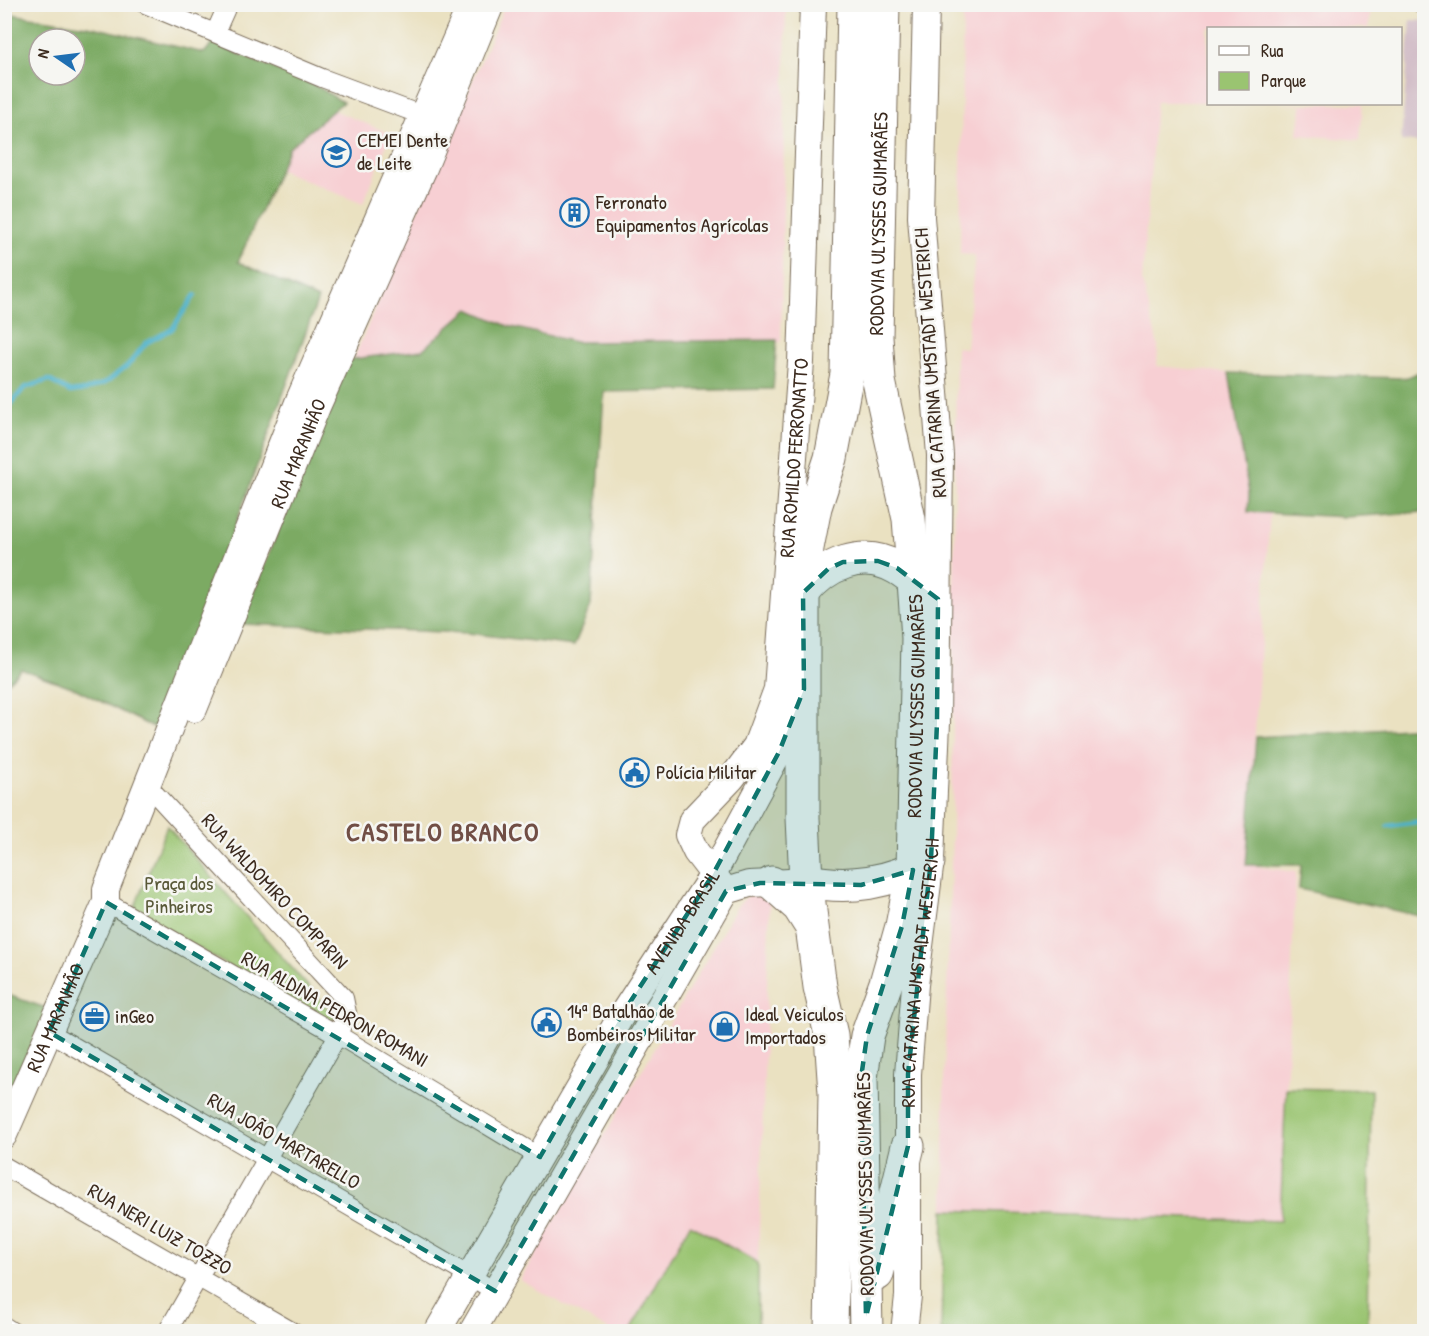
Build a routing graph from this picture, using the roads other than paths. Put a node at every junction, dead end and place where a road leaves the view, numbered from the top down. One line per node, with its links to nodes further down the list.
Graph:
1 (145, 4): 9 (street)
2 (228, 4): 9 (street)
3 (491, 4): 8 (street, RUA MARANHÃO)
4 (813, 4): 17 (street, RUA ROMILDO FERRONATTO)
5 (854, 4): 12 (highway, RODOVIA ULYSSES GUIMARÃES)
6 (883, 4): 11 (highway, RODOVIA ULYSSES GUIMARÃES)
7 (926, 4): 11 (street, RUA CATARINA UMSTADT WESTERICH)
8 (472, 19): 10 (street, RUA MARANHÃO)
9 (215, 33): 10 (street)
10 (433, 119): 14 (street, RUA MARANHÃO)
11 (926, 590): 12 (highway); 15 (highway, RODOVIA ULYSSES GUIMARÃES)
12 (803, 593): 13 (highway, RODOVIA ULYSSES GUIMARÃES)
13 (804, 689): 16 (highway, RODOVIA ULYSSES GUIMARÃES); 17 (street, AVENIDA BRASIL)
14 (153, 791): 19 (street, RUA MARANHÃO); 22 (street, RUA WALDOMIRO COMPARIN)
15 (922, 865): 16 (highway); 24 (street, RUA CATARINA UMSTADT WESTERICH); 31 (highway, RODOVIA ULYSSES GUIMARÃES)
16 (806, 881): 18 (street, AVENIDA BRASIL); 20 (highway, RODOVIA ULYSSES GUIMARÃES)
17 (719, 883): 18 (street, AVENIDA BRASIL); 26 (street, AVENIDA BRASIL); 30 (street, AVENIDA BRASIL)
18 (772, 883): 20 (highway)
19 (106, 902): 21 (street, RUA MARANHÃO); 22 (street, RUA ALDINA PEDRON ROMANI)
20 (811, 926): 38 (highway, RODOVIA ULYSSES GUIMARÃES)
21 (49, 1032): 23 (street, RUA MARANHÃO); 25 (street, RUA JOÃO MARTARELLO)
22 (338, 1035): 25 (street, RUA WALDOMIRO COMPARIN); 26 (street, RUA ALDINA PEDRON ROMANI)
23 (4, 1135)
24 (908, 1146): 31 (highway); 39 (street, RUA CATARINA UMSTADT WESTERICH)
25 (268, 1157): 28 (street, RUA JOÃO MARTARELLO); 29 (street, RUA WALDOMIRO COMPARIN)
26 (540, 1157): 28 (street, AVENIDA BRASIL)
27 (4, 1167): 29 (street, RUA NERI LUIZ TOZZO)
28 (470, 1275): 30 (street, RUA JOÃO MARTARELLO); 36 (street, AVENIDA BRASIL)
29 (199, 1277): 34 (street, RUA WALDOMIRO COMPARIN); 35 (street, RUA NERI LUIZ TOZZO)
30 (495, 1291): 37 (street, AVENIDA BRASIL)
31 (866, 1324)
32 (4, 1326): 33 (street)
33 (14, 1332)
34 (167, 1332)
35 (293, 1332)
36 (437, 1332)
37 (472, 1332)
38 (831, 1332)
39 (904, 1332)

